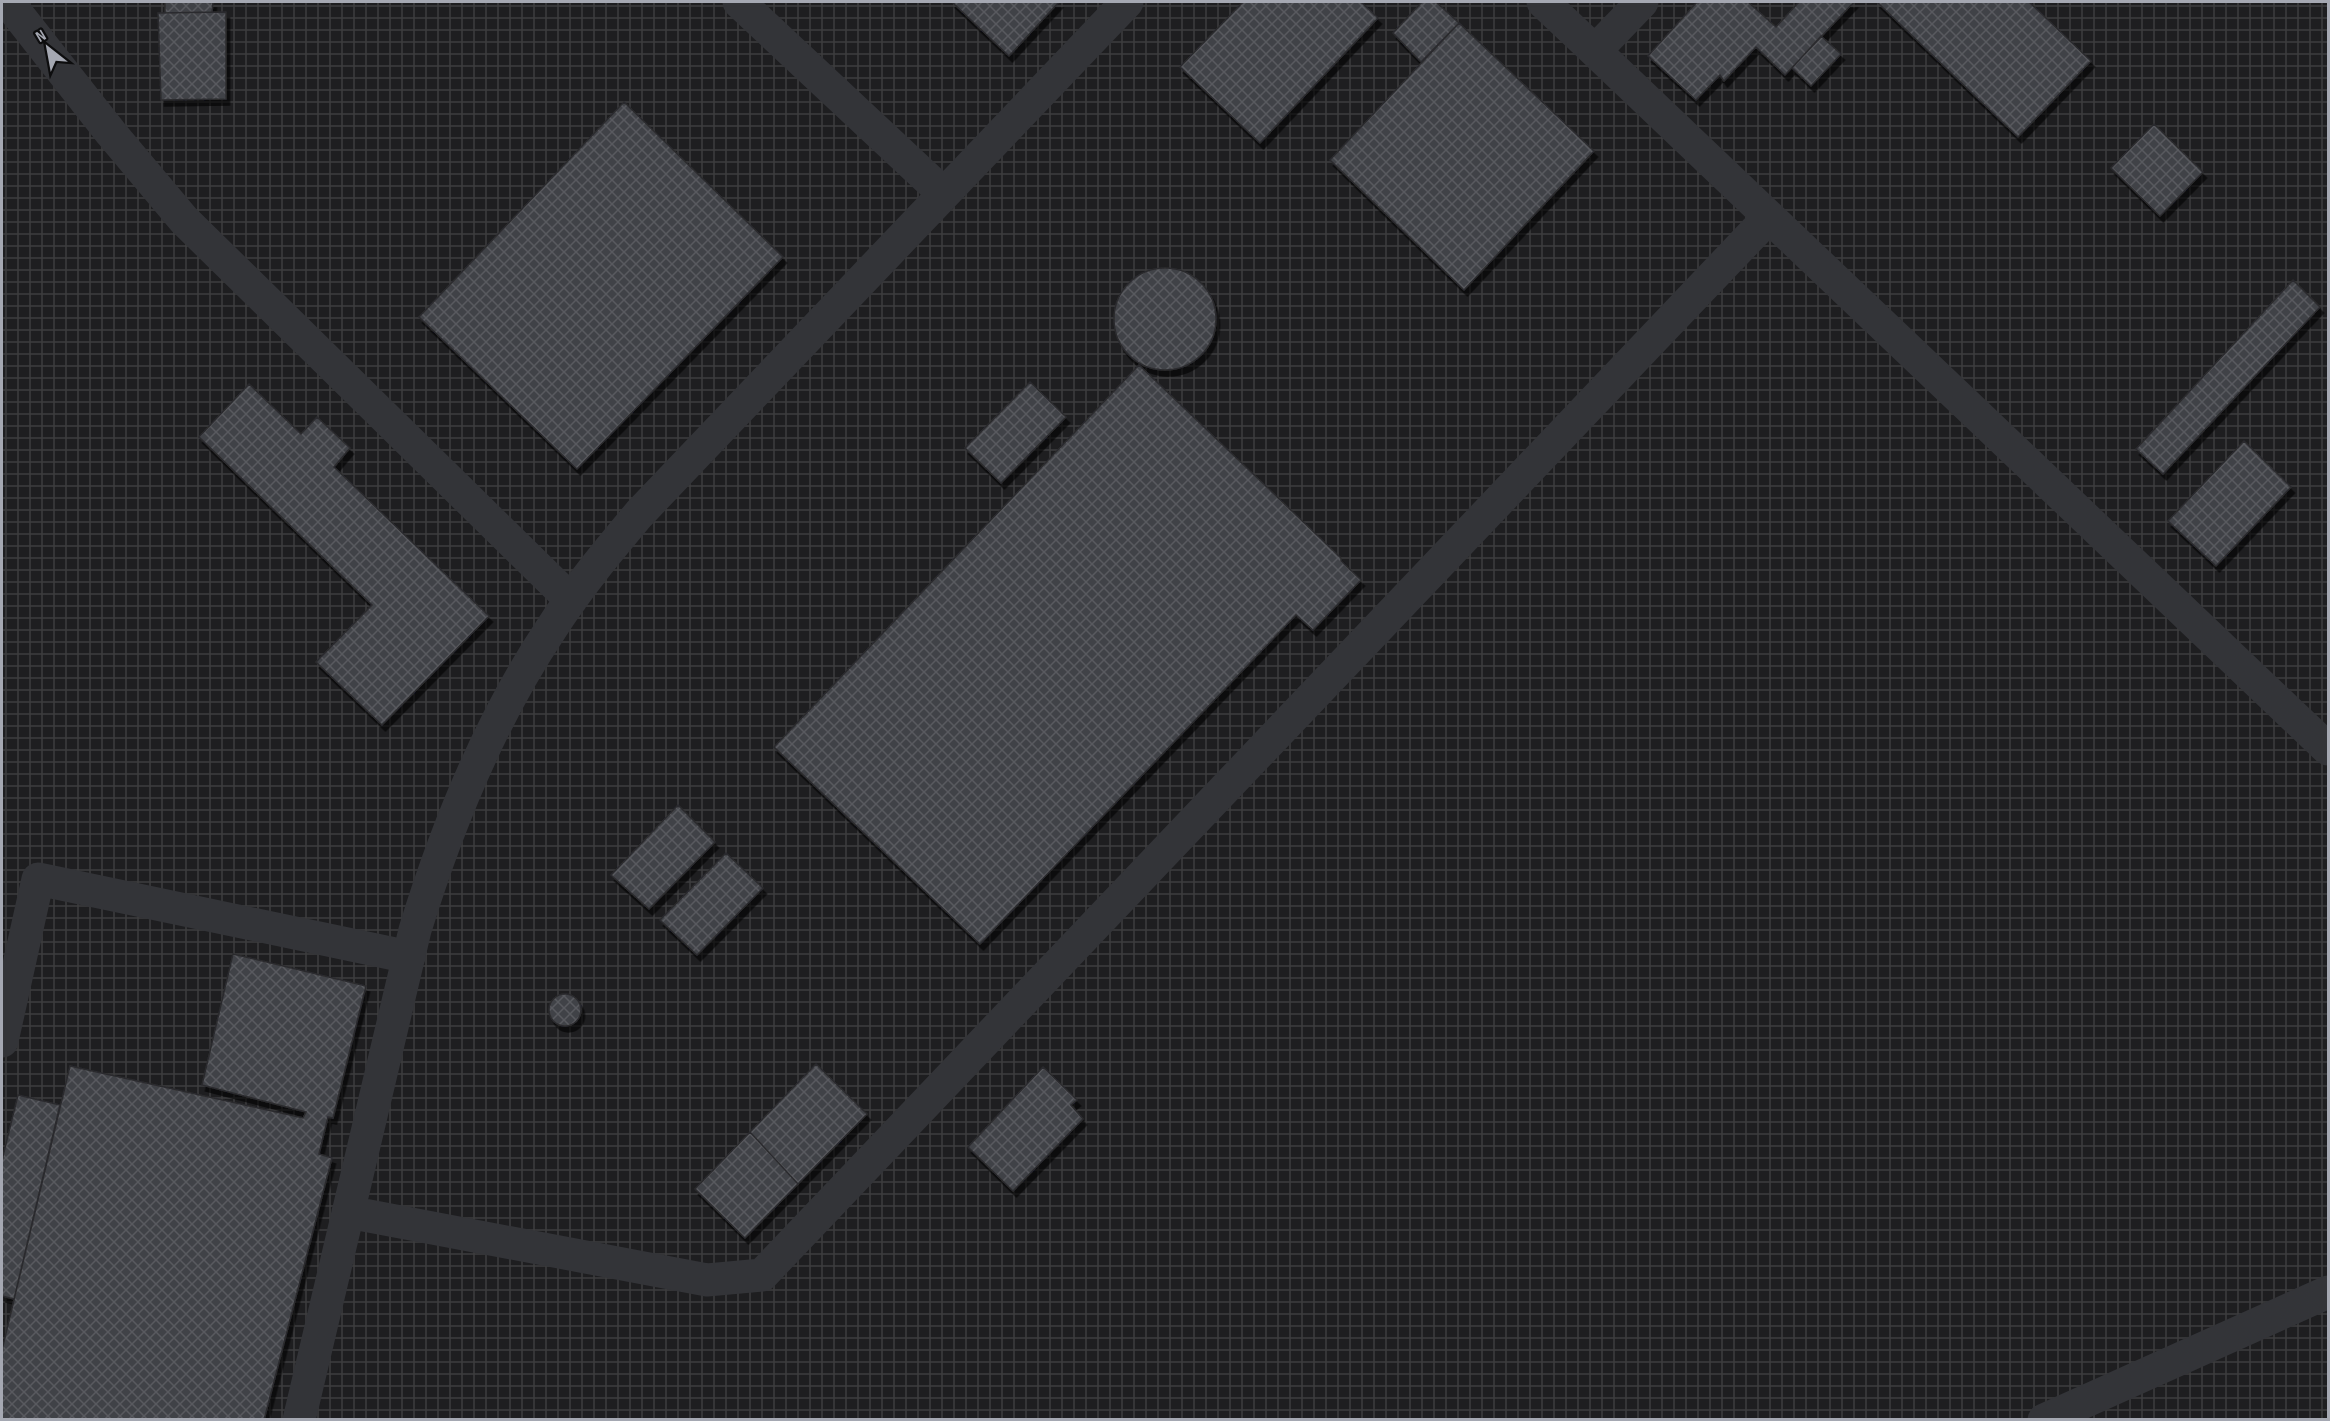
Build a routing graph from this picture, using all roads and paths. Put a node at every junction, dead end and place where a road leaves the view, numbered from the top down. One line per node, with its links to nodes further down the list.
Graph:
1 (8, 2): 9 (street)
2 (739, 2): 7 (street)
3 (1127, 2): 7 (street)
4 (1543, 2): 6 (street)
5 (1642, 2): 6 (street)
6 (1595, 51): 8 (street)
7 (943, 193): 9 (street)
8 (1769, 217): 10 (street); 13 (street)
9 (571, 600): 11 (street)
10 (2328, 749)
11 (409, 957): 12 (street); 13 (street)
12 (2, 1041)
13 (348, 1212): 15 (street)
14 (2328, 1292): 16 (street)
15 (299, 1419)
16 (2044, 1419)

